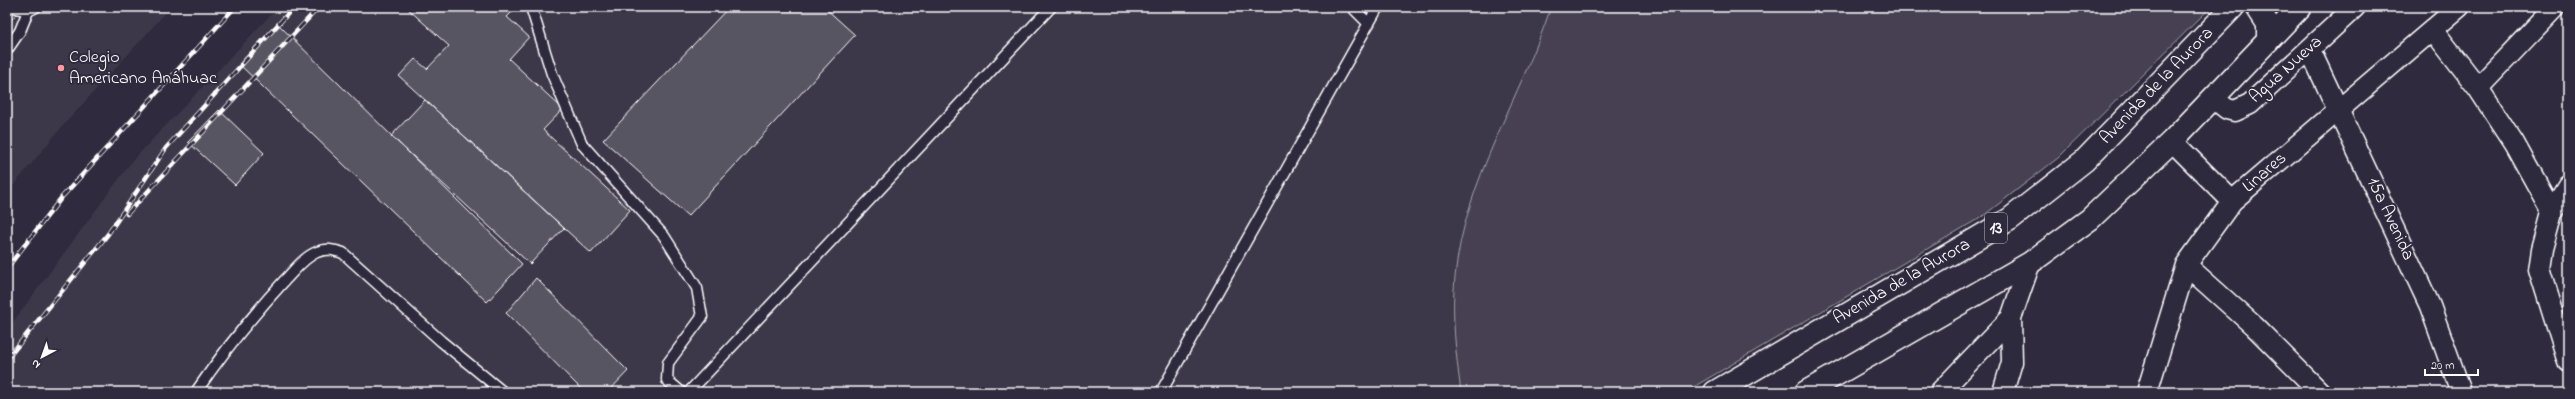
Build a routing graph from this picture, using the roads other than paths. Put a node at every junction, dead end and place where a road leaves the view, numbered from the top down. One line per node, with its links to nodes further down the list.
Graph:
1 (13, 7): 12 (lane)
2 (531, 7): 31 (lane)
3 (1050, 7): 32 (lane)
4 (1352, 7): 13 (lane)
5 (1378, 7): 13 (lane)
6 (2233, 7): 34 (main road, Avenida de la Aurora / 13)
7 (2257, 7): 15 (main road)
8 (2300, 7): 15 (main road)
9 (2355, 7): 17 (street, Agua Nueva)
10 (2459, 7): 14 (street, Linares)
11 (2555, 7): 18 (street)
12 (32, 9): 16 (lane)
13 (1369, 24): 33 (lane)
14 (2433, 30): 18 (street); 20 (street, Linares)
15 (2268, 41): 19 (main road)
16 (7, 50)
17 (2310, 50): 19 (street, Agua Nueva); 20 (street, 15a Avenida)
18 (2478, 88): 24 (street)
19 (2213, 98): 21 (main road)
20 (2338, 111): 23 (street, Linares); 40 (street, 15a Avenida)
21 (2172, 141): 23 (street); 25 (main road)
22 (2568, 186): 24 (street)
23 (2232, 202): 26 (street, Linares)
24 (2552, 212): 28 (street)
25 (2030, 263): 27 (street); 35 (main road)
26 (2186, 265): 38 (street, Linares); 39 (street)
27 (2011, 318): 36 (street); 37 (street)
28 (2568, 362)
29 (196, 392): 30 (lane)
30 (503, 392)
31 (681, 392)
32 (689, 392)
33 (1161, 392)
34 (1715, 392)
35 (1806, 392)
36 (1940, 392)
37 (2003, 392)
38 (2147, 392)
39 (2320, 392)
40 (2461, 392)

